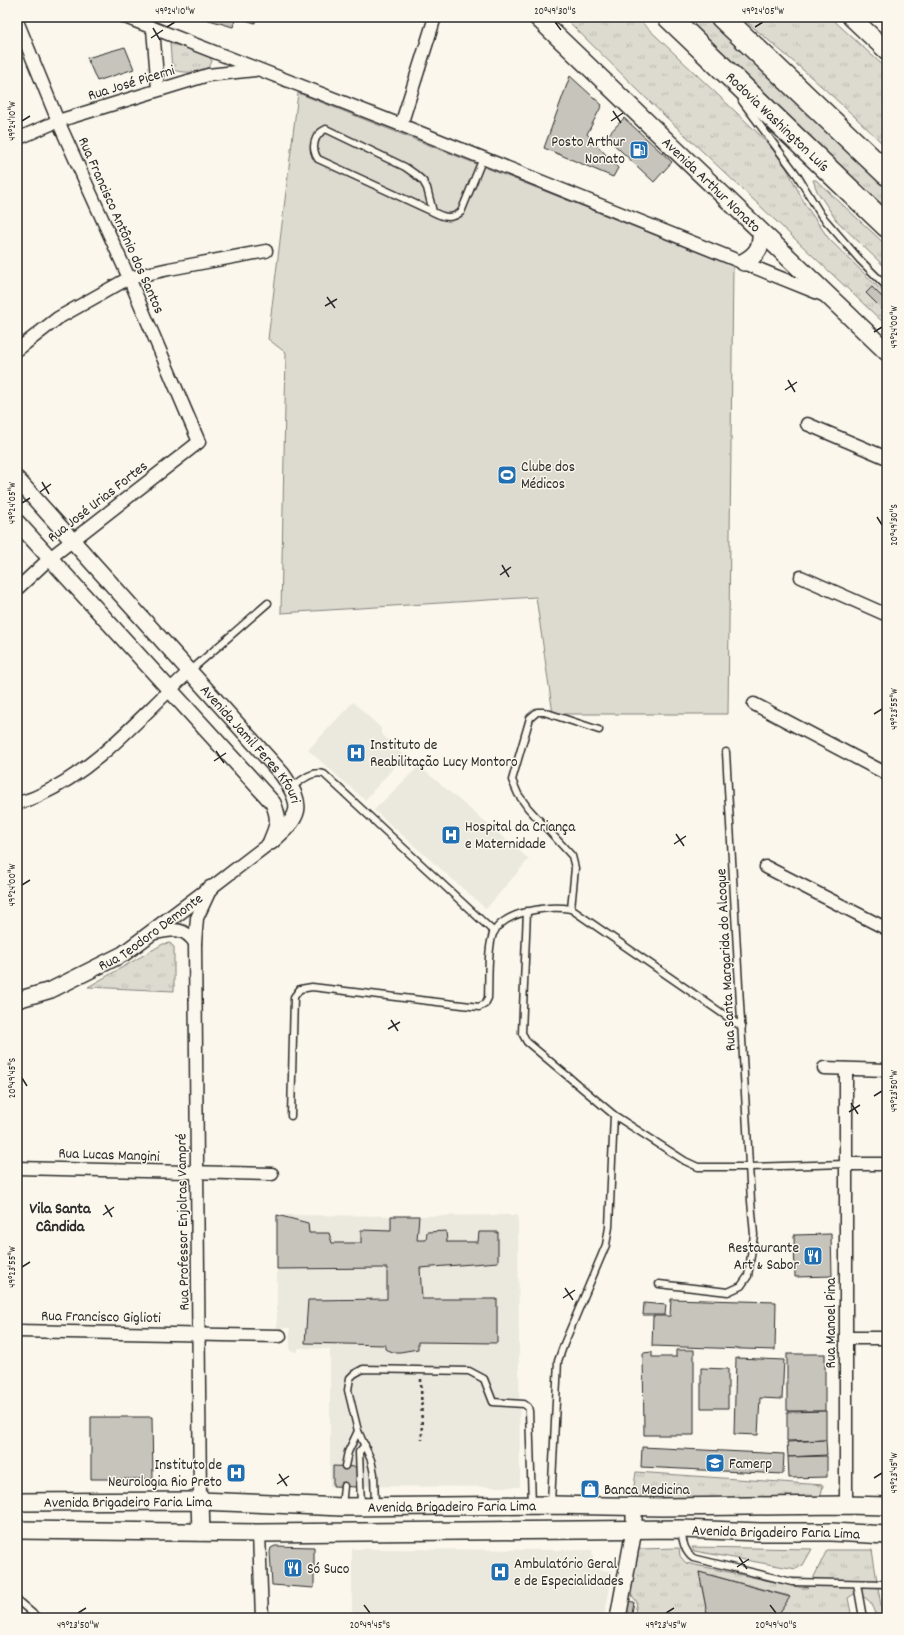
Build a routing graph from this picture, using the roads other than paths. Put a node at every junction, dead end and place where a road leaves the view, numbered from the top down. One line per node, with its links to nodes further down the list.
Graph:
1 (125, 17): 8 (street)
2 (435, 17): 16 (street)
3 (537, 17): 22 (main road, Avenida Arthur Nonato)
4 (669, 17): 10 (highway, Rodovia Washington Luís)
5 (722, 17): 19 (highway)
6 (851, 17): 9 (main road)
7 (17, 21): 15 (street, Rua Francisco Antônio dos Santos)
8 (153, 29): 11 (street); 13 (street)
9 (887, 51)
10 (711, 58): 12 (lane); 21 (highway, Rodovia Washington Luís)
11 (258, 70): 13 (street, Rua José Picerni); 16 (street)
12 (733, 88)
13 (158, 89): 15 (street, Rua José Picerni)
14 (738, 95): 26 (lane)
15 (58, 121): 17 (street, Rua José Picerni); 25 (street, Rua Francisco Antônio dos Santos)
16 (401, 125): 18 (street)
17 (17, 139)
18 (483, 158): 20 (lane); 24 (street)
19 (887, 174)
20 (433, 212): 20 (lane)
21 (887, 226)
22 (761, 232): 24 (main road); 27 (main road, Avenida Arthur Nonato)
23 (266, 251): 25 (street)
24 (744, 262): 27 (street)
25 (129, 278): 28 (street); 31 (street, Rua Francisco Antônio dos Santos)
26 (887, 287)
27 (831, 298): 29 (main road, Avenida Arthur Nonato)
28 (17, 350)
29 (887, 352)
30 (807, 424): 32 (street)
31 (199, 442): 35 (street, Rua José Urias Fortes)
32 (887, 458)
33 (17, 479): 35 (street, Avenida Jamil Feres Kfouri)
34 (17, 522): 36 (street, Avenida Jamil Feres Kfouri)
35 (73, 541): 36 (street, Rua José Urias Fortes); 41 (street, Avenida Jamil Feres Kfouri)
36 (50, 558): 38 (street, Rua José Urias Fortes); 42 (street, Avenida Jamil Feres Kfouri)
37 (801, 577): 40 (street)
38 (17, 589)
39 (268, 603): 41 (lane)
40 (887, 615)
41 (190, 671): 42 (street); 47 (street, Avenida Jamil Feres Kfouri)
42 (170, 689): 48 (street); 49 (street, Avenida Jamil Feres Kfouri)
43 (754, 704): 46 (street)
44 (599, 730): 52 (lane)
45 (726, 752): 59 (lane, Rua Santa Margarida do Alcoque)
46 (887, 774)
47 (292, 787): 49 (street, Avenida Jamil Feres Kfouri); 55 (lane)
48 (17, 803)
49 (271, 842): 51 (street, Rua Teodoro Demonte)
50 (766, 867): 54 (street)
51 (211, 888): 56 (street, Rua Teodoro Demonte); 57 (street, Rua Professor Enjolras Vampré)
52 (571, 909): 53 (lane); 59 (lane)
53 (527, 911): 55 (lane); 63 (lane)
54 (887, 929)
55 (494, 932): 64 (lane)
56 (150, 934): 57 (street); 58 (street, Rua Teodoro Demonte)
57 (195, 943): 69 (street, Rua Professor Enjolras Vampré)
58 (17, 1000)
59 (742, 1027): 67 (lane, Rua Santa Margarida do Alcoque)
60 (824, 1068): 61 (street)
61 (846, 1069): 62 (street); 65 (street, Rua Manoel Pina)
62 (887, 1070)
63 (614, 1115): 67 (lane); 84 (lane)
64 (291, 1116)
65 (846, 1164): 66 (street); 67 (lane); 75 (street, Rua Manoel Pina)
66 (887, 1164)
67 (749, 1167): 71 (lane, Rua Santa Margarida do Alcoque)
68 (17, 1168): 69 (street, Rua Lucas Mangini)
69 (198, 1173): 70 (street, Rua Lucas Mangini); 73 (street, Rua Professor Enjolras Vampré)
70 (272, 1174)
71 (658, 1284)
72 (17, 1331): 73 (street, Rua Francisco Giglioti)
73 (199, 1334): 74 (street, Rua Francisco Giglioti); 81 (street, Rua Professor Enjolras Vampré)
74 (280, 1336)
75 (846, 1338): 76 (street); 85 (street, Rua Manoel Pina)
76 (887, 1338)
77 (358, 1431): 78 (lane); 79 (lane); 83 (lane)
78 (365, 1445): 86 (lane); 86 (lane)
79 (345, 1466)
80 (344, 1486): 88 (lane)
81 (200, 1501): 82 (main road, Avenida Brigadeiro Faria Lima); 88 (main road, Avenida Brigadeiro Faria Lima); 93 (main road)
82 (17, 1502)
83 (532, 1505): 84 (main road, Avenida Brigadeiro Faria Lima); 86 (main road, Avenida Brigadeiro Faria Lima)
84 (551, 1505): 87 (main road, Avenida Brigadeiro Faria Lima)
85 (846, 1505): 87 (main road, Avenida Brigadeiro Faria Lima); 89 (main road, Avenida Brigadeiro Faria Lima)
86 (368, 1506): 88 (main road, Avenida Brigadeiro Faria Lima)
87 (634, 1506): 92 (street)
88 (342, 1507)
89 (887, 1509)
90 (681, 1529): 92 (main road, Avenida Brigadeiro Faria Lima); 95 (main road, Avenida Brigadeiro Faria Lima); 96 (lane)
91 (17, 1530): 93 (main road, Avenida Brigadeiro Faria Lima)
92 (634, 1530): 94 (main road, Avenida Brigadeiro Faria Lima); 101 (street)
93 (201, 1532): 94 (main road, Avenida Brigadeiro Faria Lima)
94 (259, 1533): 100 (street)
95 (887, 1535)
96 (857, 1584): 97 (lane); 102 (lane)
97 (887, 1584)
98 (17, 1600): 99 (lane)
99 (38, 1618)
100 (262, 1618)
101 (618, 1618)
102 (863, 1618)

